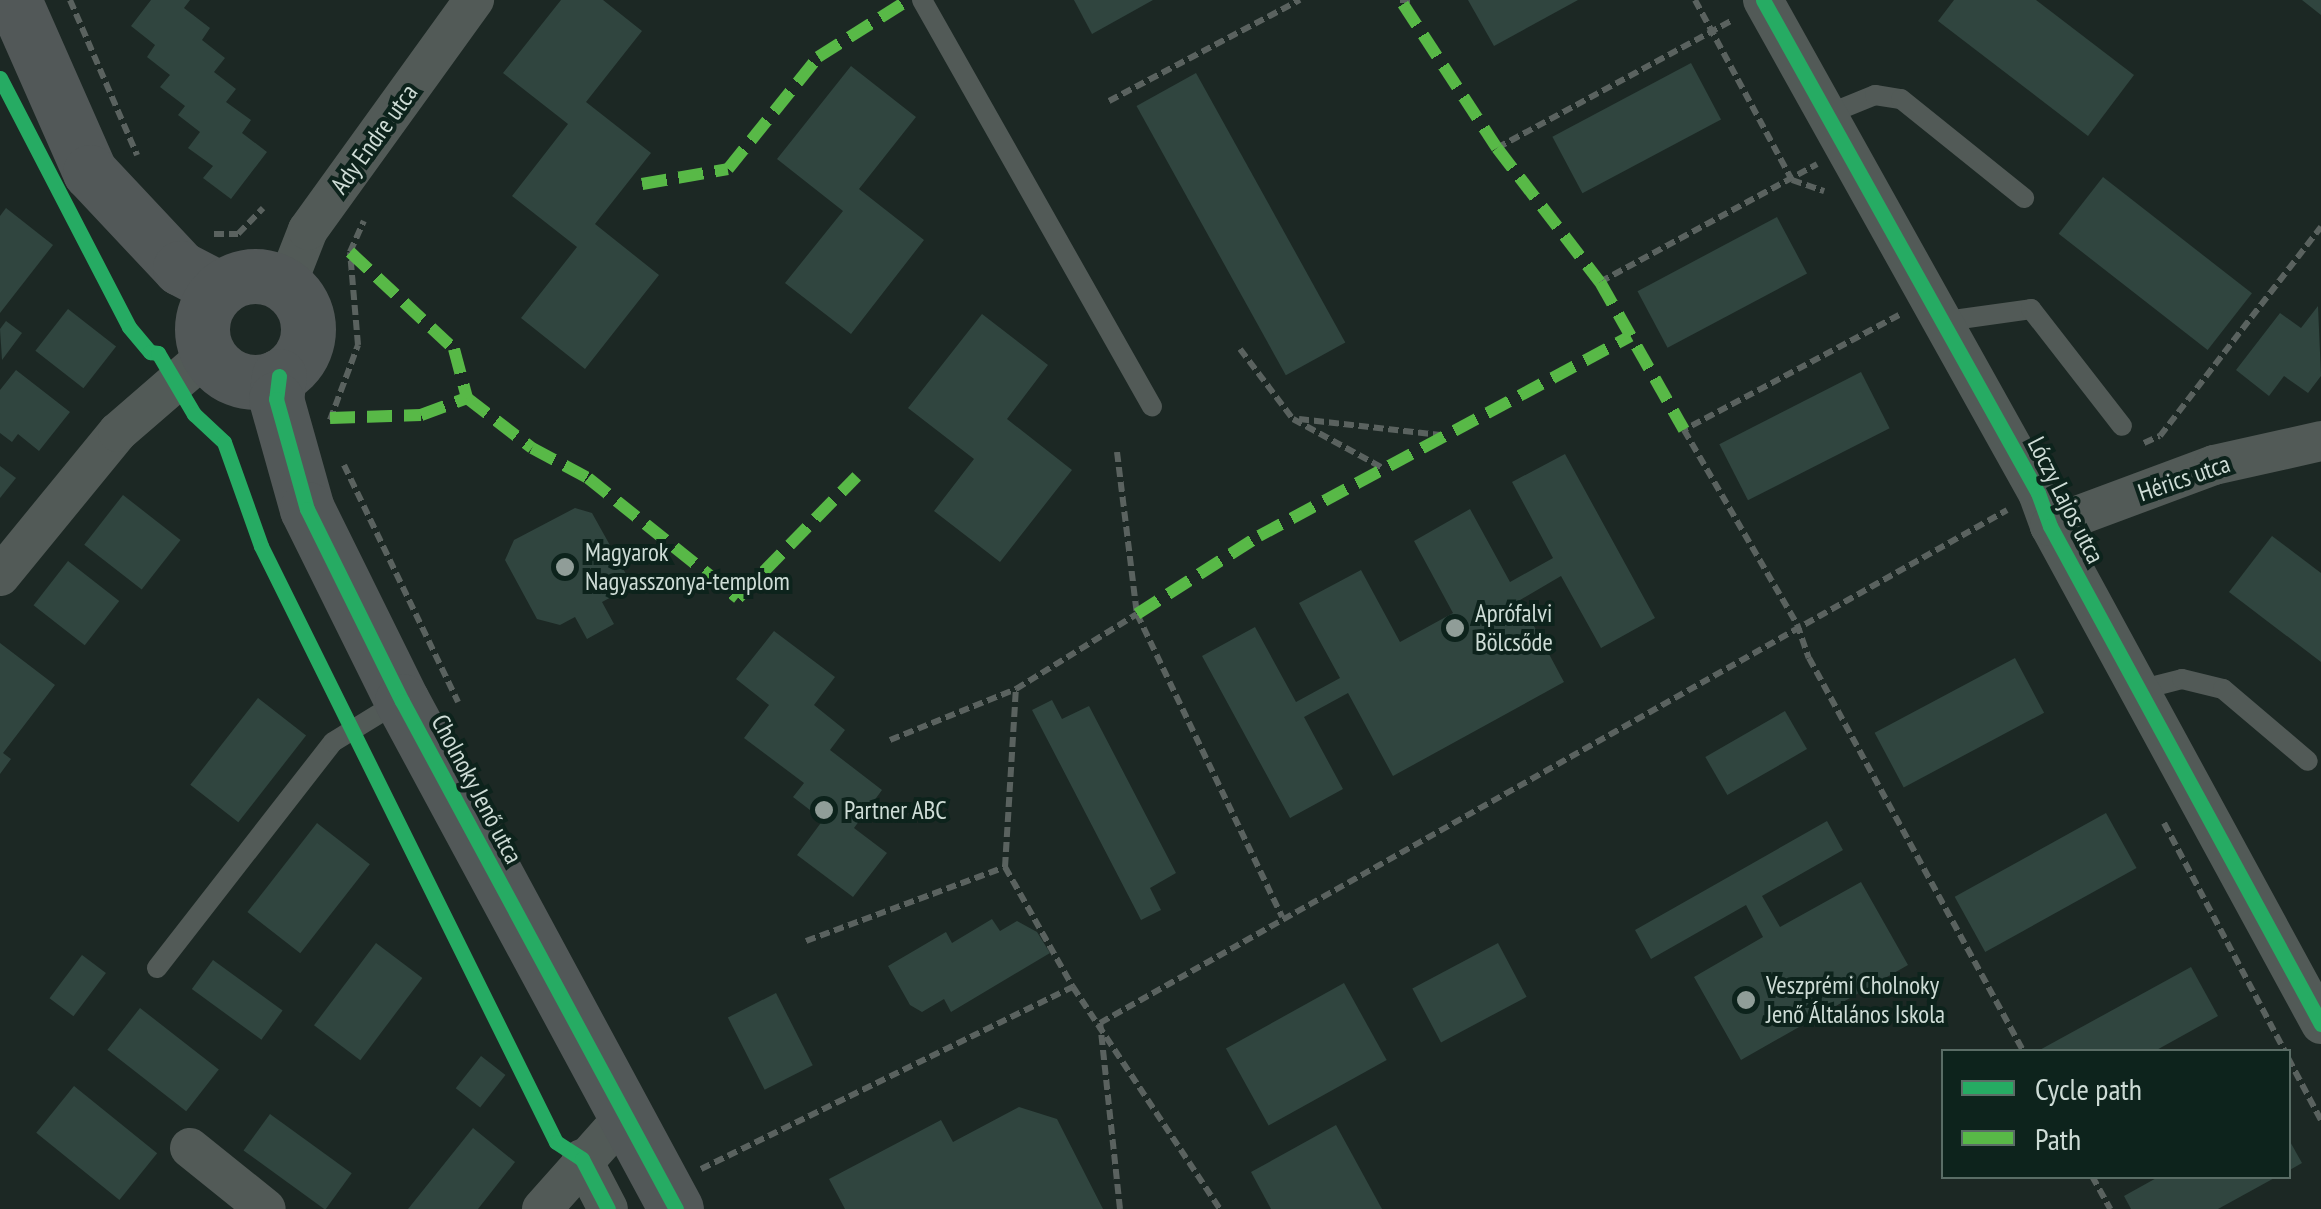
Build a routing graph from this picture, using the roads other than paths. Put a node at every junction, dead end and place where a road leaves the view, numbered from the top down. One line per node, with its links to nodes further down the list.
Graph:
1 (14, 0): 8 (street)
2 (474, 0): 7 (street, Ady Endre utca)
3 (922, 0): 12 (lane)
4 (1764, 2): 5 (street, Lóczy Lajos utca)
5 (1834, 131): 6 (lane); 9 (street, Lóczy Lajos utca)
6 (2024, 198)
7 (286, 286): 8 (street); 11 (street)
8 (220, 289): 10 (street)
9 (1916, 319): 13 (lane); 15 (street, Lóczy Lajos utca)
10 (208, 354): 11 (street); 16 (street)
11 (279, 376): 18 (street, Cholnoky Jenő utca)
12 (1152, 407)
13 (2122, 426)
14 (2321, 441): 15 (street, Hérics utca)
15 (2027, 514): 17 (street, Lóczy Lajos utca)
16 (0, 576)
17 (2139, 690): 19 (lane); 21 (street, Lóczy Lajos utca)
18 (402, 701): 20 (lane); 22 (street, Cholnoky Jenő utca)
19 (2308, 761)
20 (157, 968)
21 (2321, 1024)
22 (625, 1116): 24 (street); 25 (street, Cholnoky Jenő utca)
23 (190, 1148): 26 (street)
24 (582, 1159): 27 (street); 28 (street)
25 (669, 1197)
26 (266, 1209)
27 (542, 1209)
28 (608, 1209)

